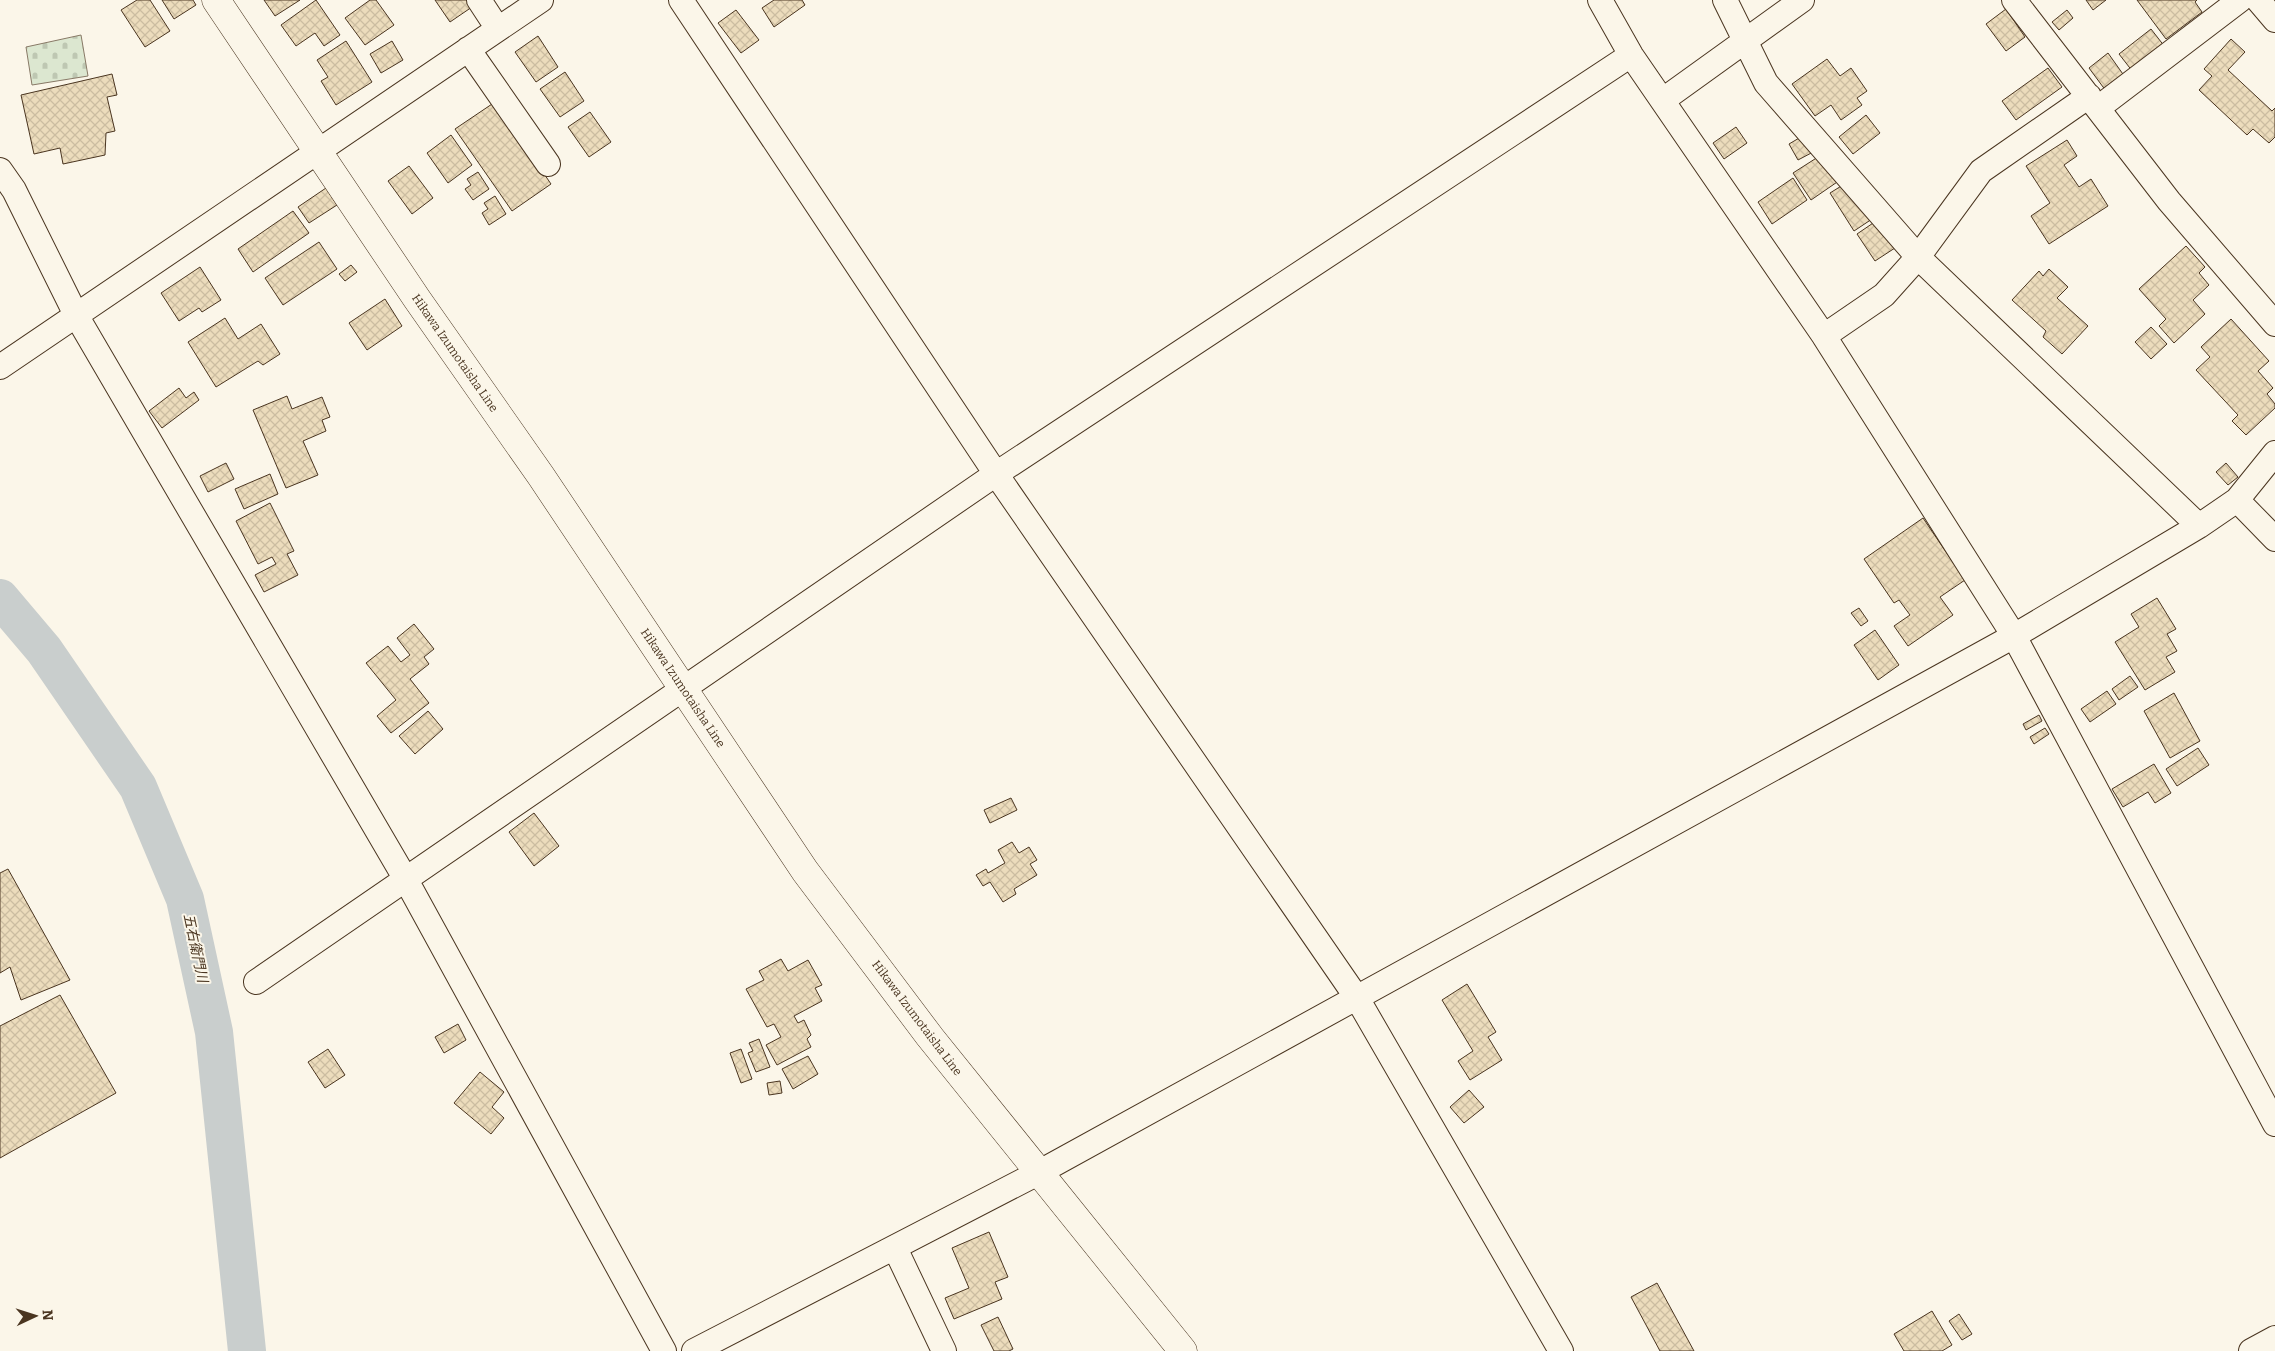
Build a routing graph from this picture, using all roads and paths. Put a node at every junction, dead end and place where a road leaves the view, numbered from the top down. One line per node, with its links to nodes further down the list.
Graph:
1 (216, 0): 18 (main road, Hikawa Izumotaisha Line)
2 (479, 0): 12 (street)
3 (541, 0): 12 (street)
4 (681, 0): 27 (street)
5 (1600, 0): 15 (street)
6 (1725, 0): 13 (street)
7 (1802, 0): 13 (street)
8 (2014, 0): 17 (street)
9 (2240, 0): 17 (street)
10 (2258, 0): 11 (street)
11 (2275, 20)
12 (498, 30): 14 (street)
13 (1745, 40): 16 (street); 21 (street)
14 (468, 50): 18 (street); 19 (street)
15 (1630, 54): 16 (street); 27 (street)
16 (1663, 100): 24 (street)
17 (2093, 102): 21 (street); 23 (street)
18 (318, 151): 22 (street); 32 (main road, Hikawa Izumotaisha Line)
19 (548, 164)
20 (0, 170): 22 (street)
21 (1918, 257): 24 (street); 29 (street)
22 (76, 315): 25 (street); 33 (street)
23 (2273, 318)
24 (1824, 336): 31 (street)
25 (0, 367)
26 (2275, 453): 28 (street)
27 (996, 474): 32 (street); 35 (street)
28 (2236, 500): 29 (street); 30 (street)
29 (2199, 526): 31 (street)
30 (2275, 539)
31 (2014, 636): 35 (street); 36 (street)
32 (684, 689): 33 (street); 37 (main road, Hikawa Izumotaisha Line)
33 (405, 878): 34 (street); 40 (street)
34 (256, 982)
35 (1357, 998): 37 (street); 44 (street)
36 (2275, 1124)
37 (1038, 1173): 38 (street); 43 (main road, Hikawa Izumotaisha Line)
38 (895, 1248): 41 (street); 42 (street)
39 (2275, 1338): 45 (street)
40 (664, 1351)
41 (694, 1351)
42 (944, 1351)
43 (1183, 1351)
44 (1562, 1351)
45 (2252, 1351)

